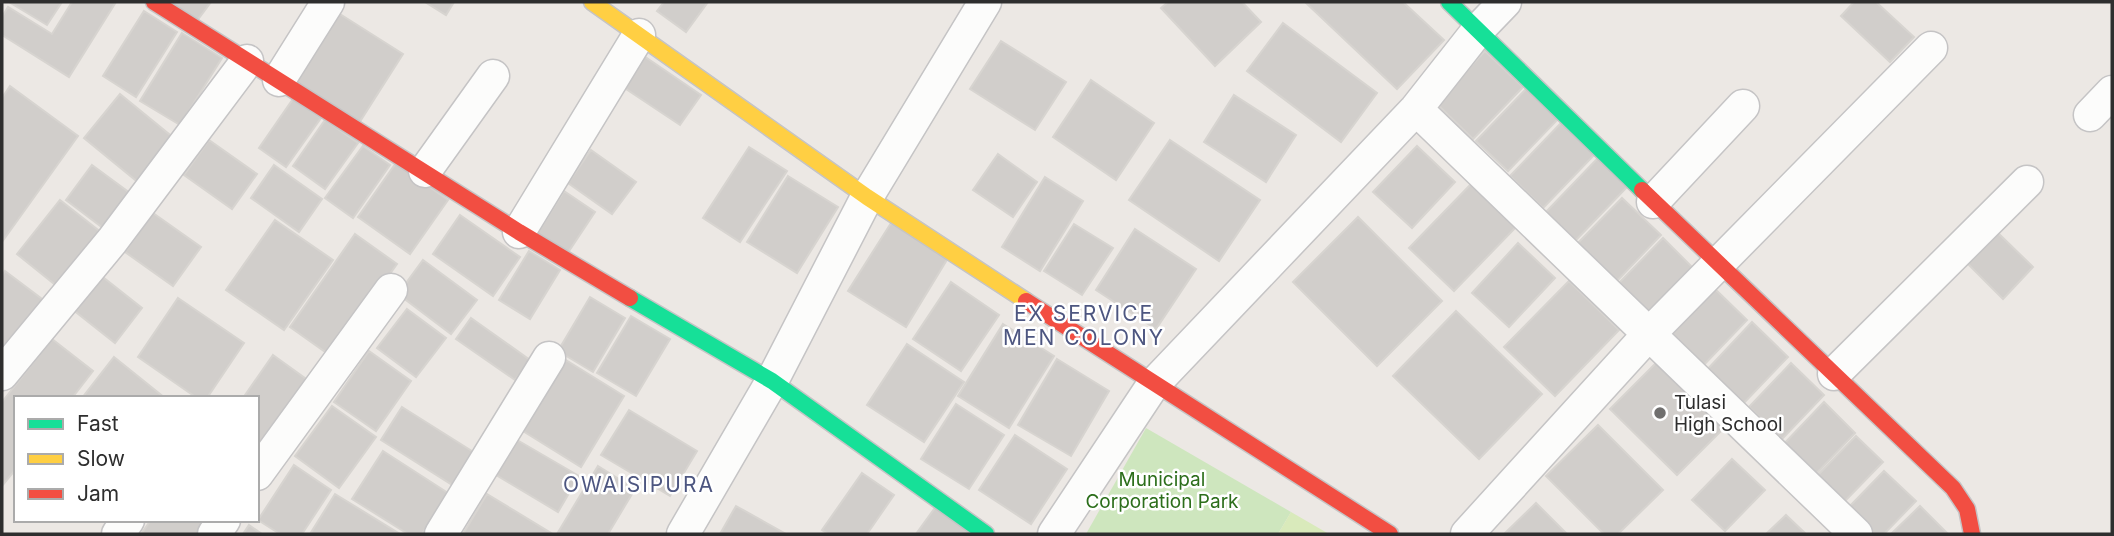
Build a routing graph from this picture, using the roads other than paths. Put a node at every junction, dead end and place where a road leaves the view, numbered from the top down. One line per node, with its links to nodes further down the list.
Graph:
1 (154, 2): 10 (street)
2 (328, 2): 12 (street)
3 (592, 2): 8 (street)
4 (985, 2): 19 (street)
5 (1448, 2): 7 (street)
6 (1505, 2): 7 (street)
7 (1479, 29): 15 (street); 20 (street)
8 (639, 35): 19 (street); 21 (street)
9 (1931, 48): 22 (street)
10 (247, 61): 12 (street); 26 (street)
11 (493, 76): 17 (street)
12 (279, 80): 17 (street)
13 (2112, 92): 16 (street)
14 (1744, 106): 20 (street)
15 (1416, 108): 24 (street); 29 (street)
16 (2090, 115)
17 (425, 171): 21 (street)
18 (2027, 182): 27 (street)
19 (867, 197): 28 (street); 29 (street)
20 (1653, 202): 22 (street)
21 (519, 232): 28 (street)
22 (1718, 264): 24 (street); 27 (street)
23 (391, 290): 30 (street)
24 (1648, 335): 36 (street); 37 (street)
25 (549, 358): 31 (street)
26 (2, 374)
27 (1834, 374): 38 (street)
28 (772, 381): 32 (street); 33 (street)
29 (1153, 385): 34 (street); 35 (street)
30 (259, 471)
31 (441, 534)
32 (683, 534)
33 (986, 534)
34 (1054, 534)
35 (1390, 534)
36 (1467, 534)
37 (1856, 534)
38 (1972, 534)

